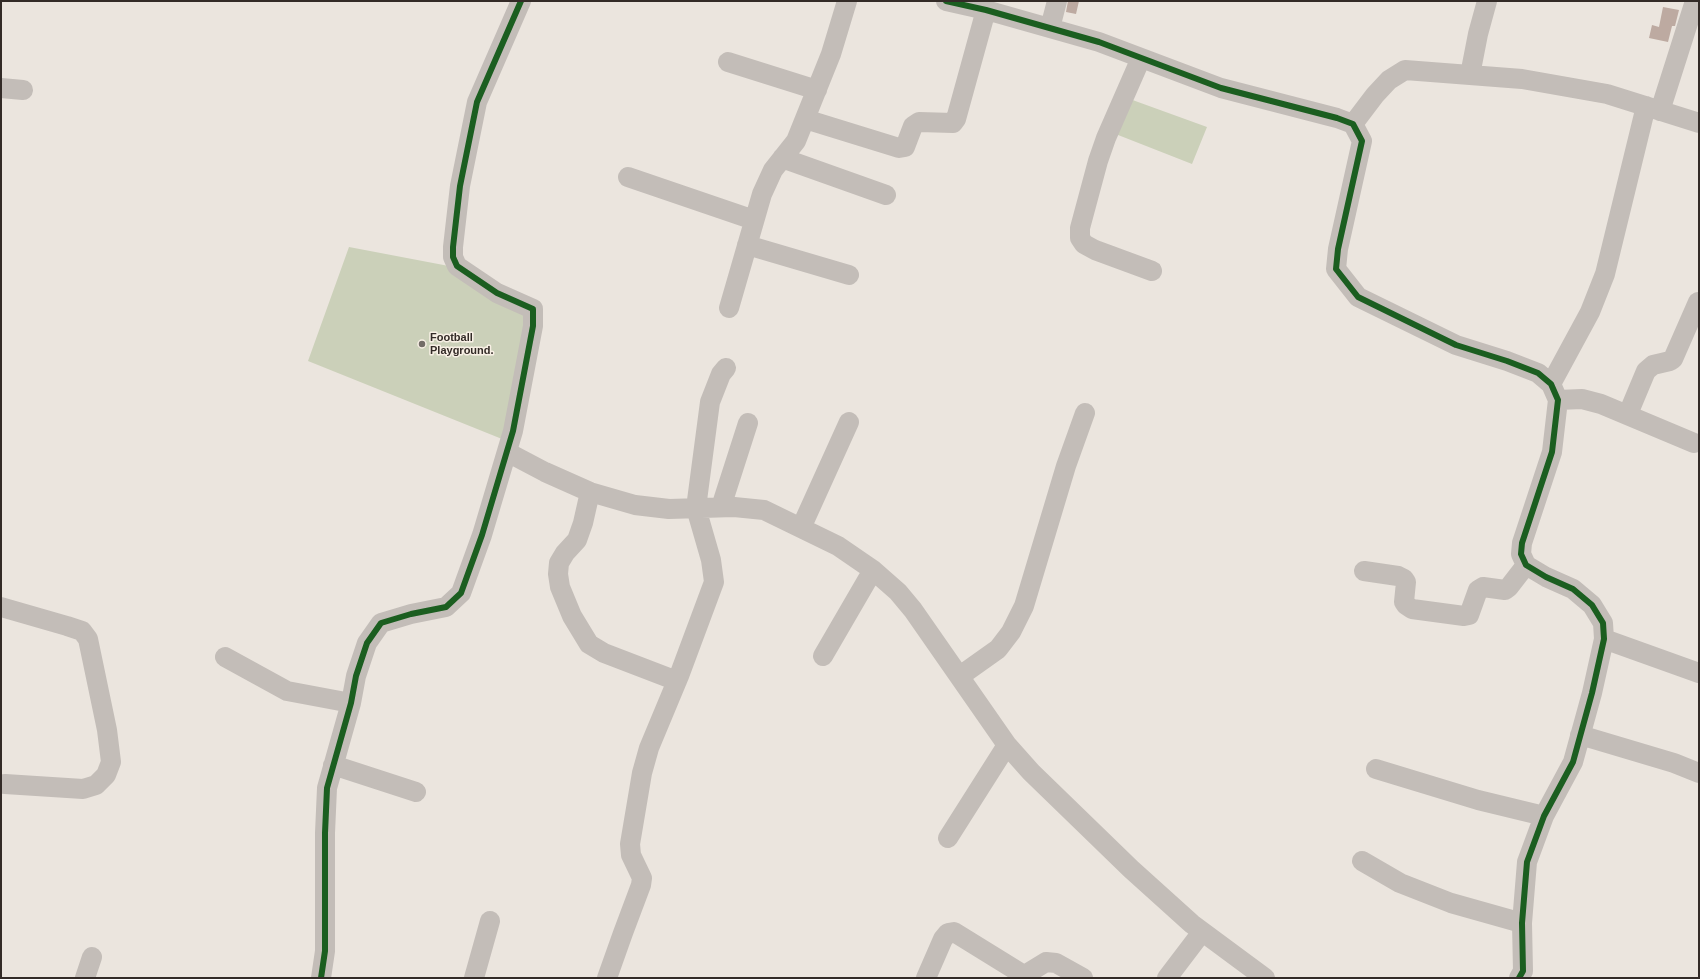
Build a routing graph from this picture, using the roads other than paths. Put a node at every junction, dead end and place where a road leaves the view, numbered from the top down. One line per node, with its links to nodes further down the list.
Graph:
1 (521, 1): 36 (street)
2 (847, 1): 15 (street)
3 (946, 1): 7 (street)
4 (1057, 1): 9 (street)
5 (1487, 1): 12 (street)
6 (1695, 1): 8 (street)
7 (986, 10): 9 (street); 17 (street)
8 (1694, 25): 16 (street)
9 (1050, 28): 10 (street)
10 (1142, 58): 19 (street); 25 (street)
11 (728, 62): 15 (street)
12 (1470, 75): 16 (street); 19 (street)
13 (1, 88): 14 (street)
14 (23, 90)
15 (817, 90): 17 (street)
16 (1653, 109): 18 (street); 30 (street)
17 (805, 118): 20 (street)
18 (1699, 123)
19 (1353, 124): 30 (street)
20 (782, 158): 22 (street); 23 (street)
21 (628, 177): 23 (street)
22 (886, 195)
23 (754, 220): 24 (street)
24 (747, 245): 26 (street); 28 (street)
25 (1152, 270)
26 (849, 275)
27 (1698, 302): 32 (street)
28 (729, 308)
29 (726, 368): 39 (street)
30 (1555, 392): 32 (street); 41 (street)
31 (1085, 413): 49 (street)
32 (1628, 414): 35 (street)
33 (748, 422): 38 (street)
34 (849, 422): 40 (street)
35 (1694, 442)
36 (507, 452): 37 (street); 51 (street)
37 (590, 492): 39 (street); 50 (street)
38 (721, 507): 39 (street); 40 (street)
39 (696, 508): 50 (street)
40 (801, 528): 42 (street)
41 (1526, 565): 43 (street); 45 (street)
42 (873, 570): 46 (street); 49 (street)
43 (1364, 571)
44 (1, 607): 57 (street)
45 (1604, 639): 48 (street); 52 (street)
46 (823, 656)
47 (225, 657): 51 (street)
48 (1699, 674)
49 (960, 676): 53 (street)
50 (677, 681): 69 (street)
51 (351, 703): 54 (street)
52 (1580, 735): 56 (street); 59 (street)
53 (1007, 745): 60 (street); 64 (street)
54 (333, 764): 58 (street); 67 (street)
55 (1376, 769): 59 (street)
56 (1699, 773)
57 (5, 784)
58 (416, 792)
59 (1544, 816): 63 (street)
60 (948, 838)
61 (1362, 861): 63 (street)
62 (490, 921): 68 (street)
63 (1522, 924): 74 (street)
64 (1202, 932): 72 (street); 73 (street)
65 (92, 957): 66 (street)
66 (85, 978)
67 (321, 978)
68 (474, 978)
69 (608, 978)
70 (926, 978): 71 (street)
71 (1083, 978)
72 (1167, 978)
73 (1265, 978)
74 (1520, 978)

